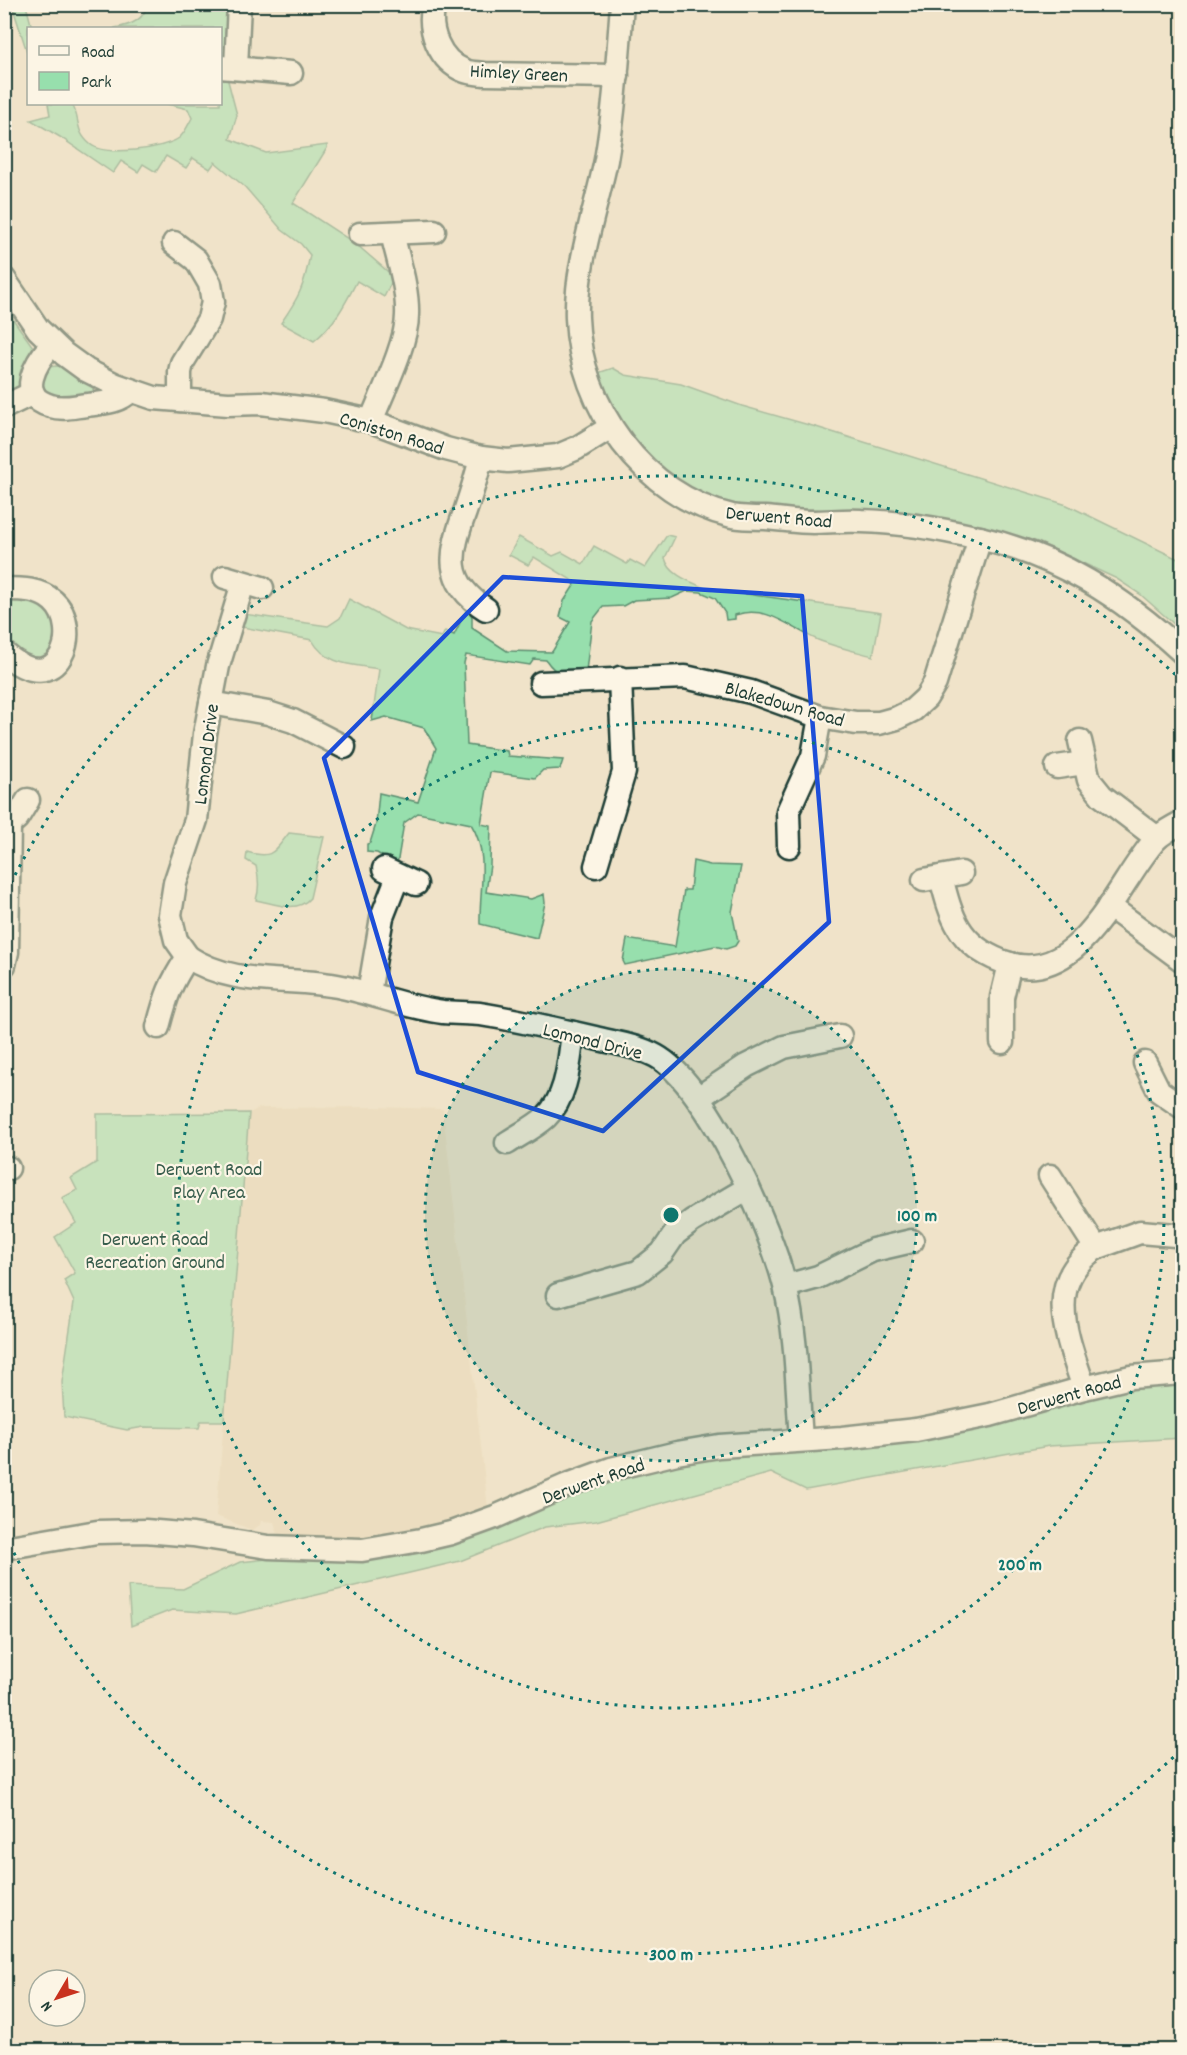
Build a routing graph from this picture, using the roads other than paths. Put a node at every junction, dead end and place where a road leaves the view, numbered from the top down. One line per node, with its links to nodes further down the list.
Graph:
1 (239, 4): 4 (street)
2 (434, 4): 6 (street, Himley Green)
3 (622, 4): 6 (street)
4 (228, 67): 5 (street)
5 (291, 74)
6 (617, 76): 18 (street, Derwent Road)
7 (434, 231): 8 (street)
8 (392, 233): 9 (street); 17 (street)
9 (360, 234)
10 (174, 243): 15 (street)
11 (4, 279): 12 (street, Coniston Road)
12 (52, 344): 13 (street, Coniston Road); 14 (street)
13 (130, 391): 14 (street); 15 (street, Coniston Road)
14 (33, 393): 16 (street)
15 (180, 400): 17 (street, Coniston Road)
16 (4, 407)
17 (371, 421): 19 (street, Coniston Road)
18 (611, 427): 19 (street, Coniston Road); 20 (street, Derwent Road)
19 (481, 458): 23 (street)
20 (980, 538): 24 (street, Derwent Road); 29 (street, Blakedown Road)
21 (244, 583): 28 (street, Lomond Drive)
22 (4, 590): 25 (street)
23 (486, 609)
24 (1182, 652)
25 (4, 653)
26 (620, 678): 27 (street, Blakedown Road); 29 (street, Blakedown Road); 37 (street)
27 (541, 683)
28 (211, 703): 30 (street); 41 (street, Lomond Drive)
29 (820, 717): 36 (street)
30 (344, 747)
31 (1057, 767): 35 (street)
32 (28, 800): 34 (street)
33 (1182, 822): 35 (street)
34 (7, 824): 44 (street)
35 (1157, 838): 40 (street)
36 (789, 846)
37 (596, 866)
38 (400, 876): 45 (street)
39 (942, 877): 43 (street)
40 (1109, 906): 42 (street); 43 (street)
41 (188, 957): 45 (street, Lomond Drive); 46 (street)
42 (1182, 960)
43 (1010, 964): 49 (street)
44 (4, 965)
45 (369, 993): 47 (street, Lomond Drive)
46 (158, 1027)
47 (573, 1033): 51 (street, Lomond Drive); 53 (street)
48 (840, 1036): 51 (street)
49 (1000, 1043)
50 (1144, 1063): 52 (street)
51 (698, 1098): 55 (street, Lomond Drive)
52 (1182, 1107)
53 (507, 1143)
54 (1050, 1176): 58 (street)
55 (748, 1188): 59 (street, Lomond Drive); 60 (street)
56 (1175, 1235): 58 (street)
57 (912, 1241): 59 (street)
58 (1096, 1248): 62 (street)
59 (786, 1286): 63 (street, Lomond Drive)
60 (558, 1295)
61 (1182, 1373): 62 (street, Derwent Road)
62 (1084, 1388): 63 (street, Derwent Road)
63 (801, 1439): 64 (street, Derwent Road)
64 (5, 1546)

